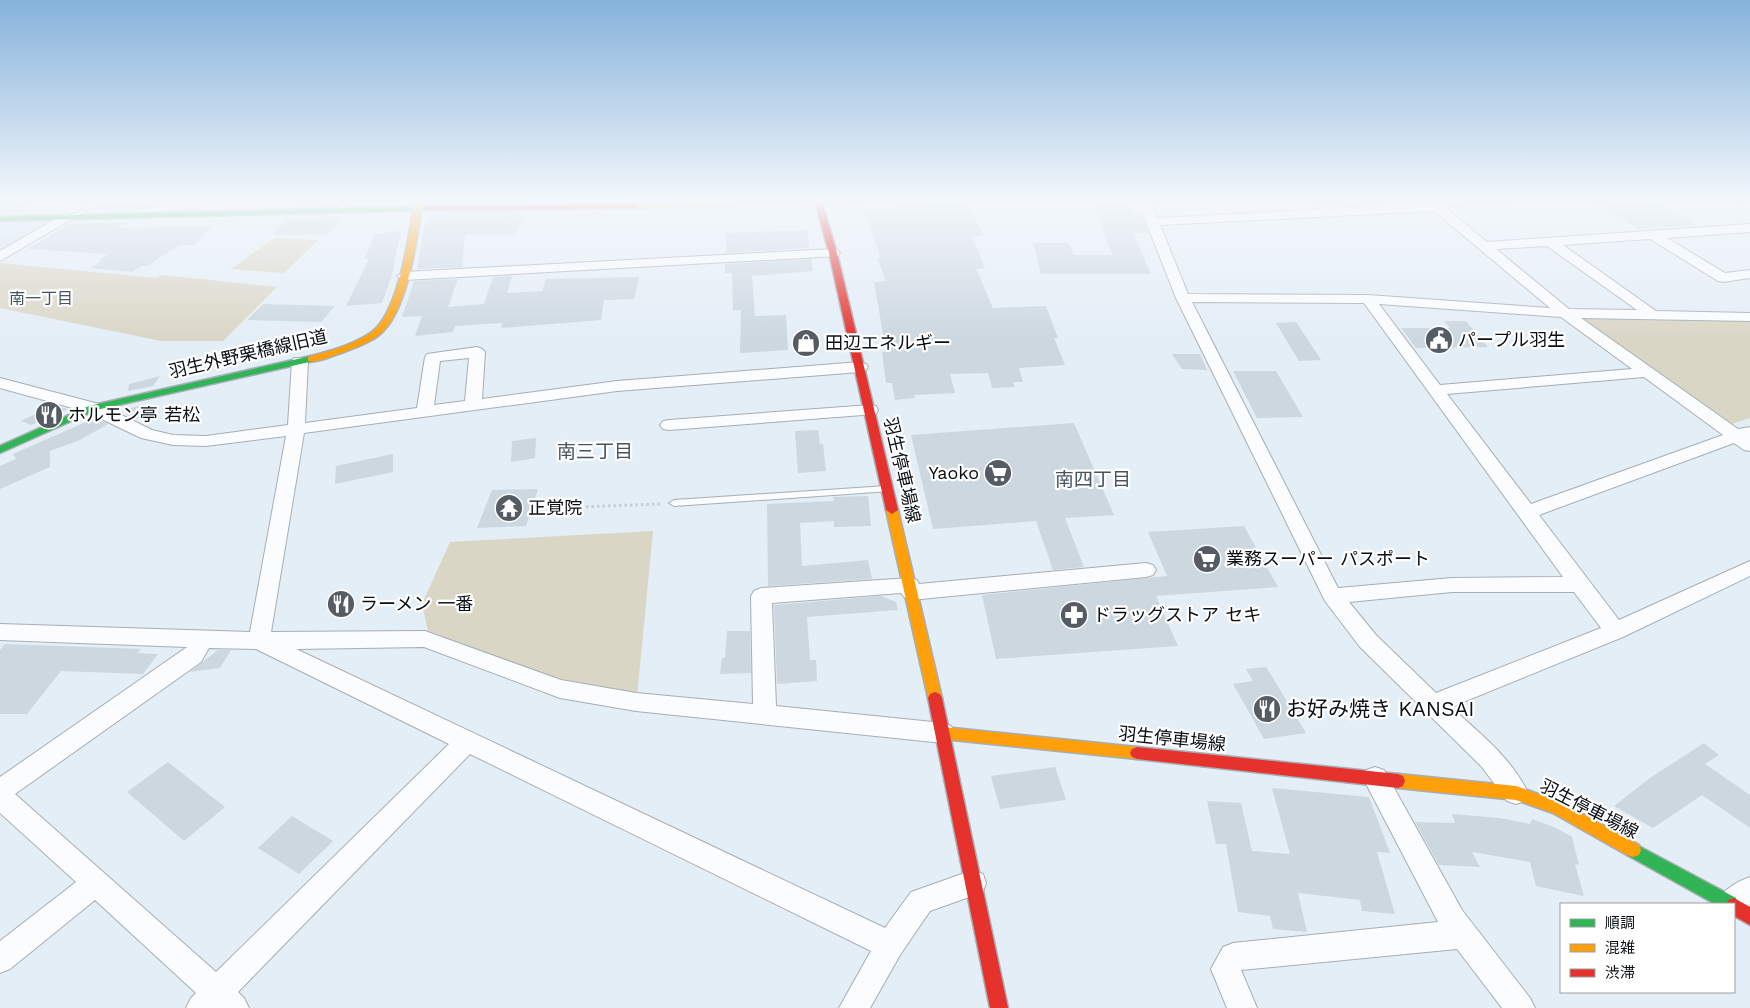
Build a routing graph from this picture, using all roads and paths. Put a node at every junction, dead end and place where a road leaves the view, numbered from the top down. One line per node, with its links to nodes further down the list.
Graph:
1 (19, 246): 9 (street)
2 (410, 246): 11 (main road, 羽生外野栗橋線旧道)
3 (831, 246): 8 (main road, 羽生停車場線)
4 (1162, 246): 12 (street)
5 (1484, 246): 14 (street)
6 (1556, 246): 15 (street)
7 (1671, 246): 10 (street)
8 (833, 253): 11 (street); 18 (main road, 羽生停車場線)
9 (0, 257)
10 (1750, 274)
11 (404, 276): 17 (main road, 羽生外野栗橋線旧道)
12 (1183, 298): 13 (street); 38 (street)
13 (1368, 299): 14 (street); 21 (street)
14 (1565, 313): 15 (street); 19 (street)
15 (1653, 315): 16 (street)
16 (1750, 317)
17 (300, 362): 23 (main road, 羽生外野栗橋線旧道); 27 (street)
18 (860, 367): 22 (street); 24 (main road, 羽生停車場線)
19 (1649, 372): 21 (street); 28 (street)
20 (0, 384): 23 (street)
21 (1435, 390): 33 (street)
22 (473, 405): 25 (street); 25 (street)
23 (94, 408): 27 (street); 29 (main road, 羽生外野栗橋線旧道)
24 (870, 410): 26 (street); 30 (main road, 羽生停車場線)
25 (425, 411): 27 (street)
26 (669, 425)
27 (296, 428): 42 (street)
28 (1746, 437): 33 (street)
29 (0, 450)
30 (888, 488): 31 (lane); 37 (main road, 羽生停車場線)
31 (674, 503): 32 (path)
32 (553, 508)
33 (1527, 512): 36 (street)
34 (1750, 568): 39 (street)
35 (1146, 570): 37 (street)
36 (1580, 584): 38 (street); 39 (street)
37 (910, 588): 44 (street); 45 (main road, 羽生停車場線)
38 (1332, 596): 43 (street)
39 (1615, 631): 43 (street)
40 (0, 632): 41 (street)
41 (203, 640): 42 (street); 48 (street)
42 (259, 641): 44 (street); 46 (street)
43 (1433, 704): 49 (street)
44 (765, 715): 45 (street)
45 (943, 733): 47 (main road, 羽生停車場線); 52 (main road)
46 (467, 741): 59 (street); 61 (street)
47 (1374, 778): 49 (main road, 羽生停車場線); 58 (street)
48 (0, 791)
49 (1516, 793): 54 (main road, 羽生停車場線)
50 (0, 797): 51 (street)
51 (96, 883): 60 (street); 61 (street)
52 (974, 883): 59 (street); 63 (main road)
53 (1750, 890): 55 (street)
54 (1728, 903)
55 (1731, 903)
56 (1735, 907): 57 (main road)
57 (1750, 917)
58 (1462, 934): 64 (street); 65 (street)
59 (890, 945): 62 (street)
60 (0, 959)
61 (217, 1003)
62 (854, 1008)
63 (999, 1008)
64 (1242, 1008)
65 (1520, 1008)

